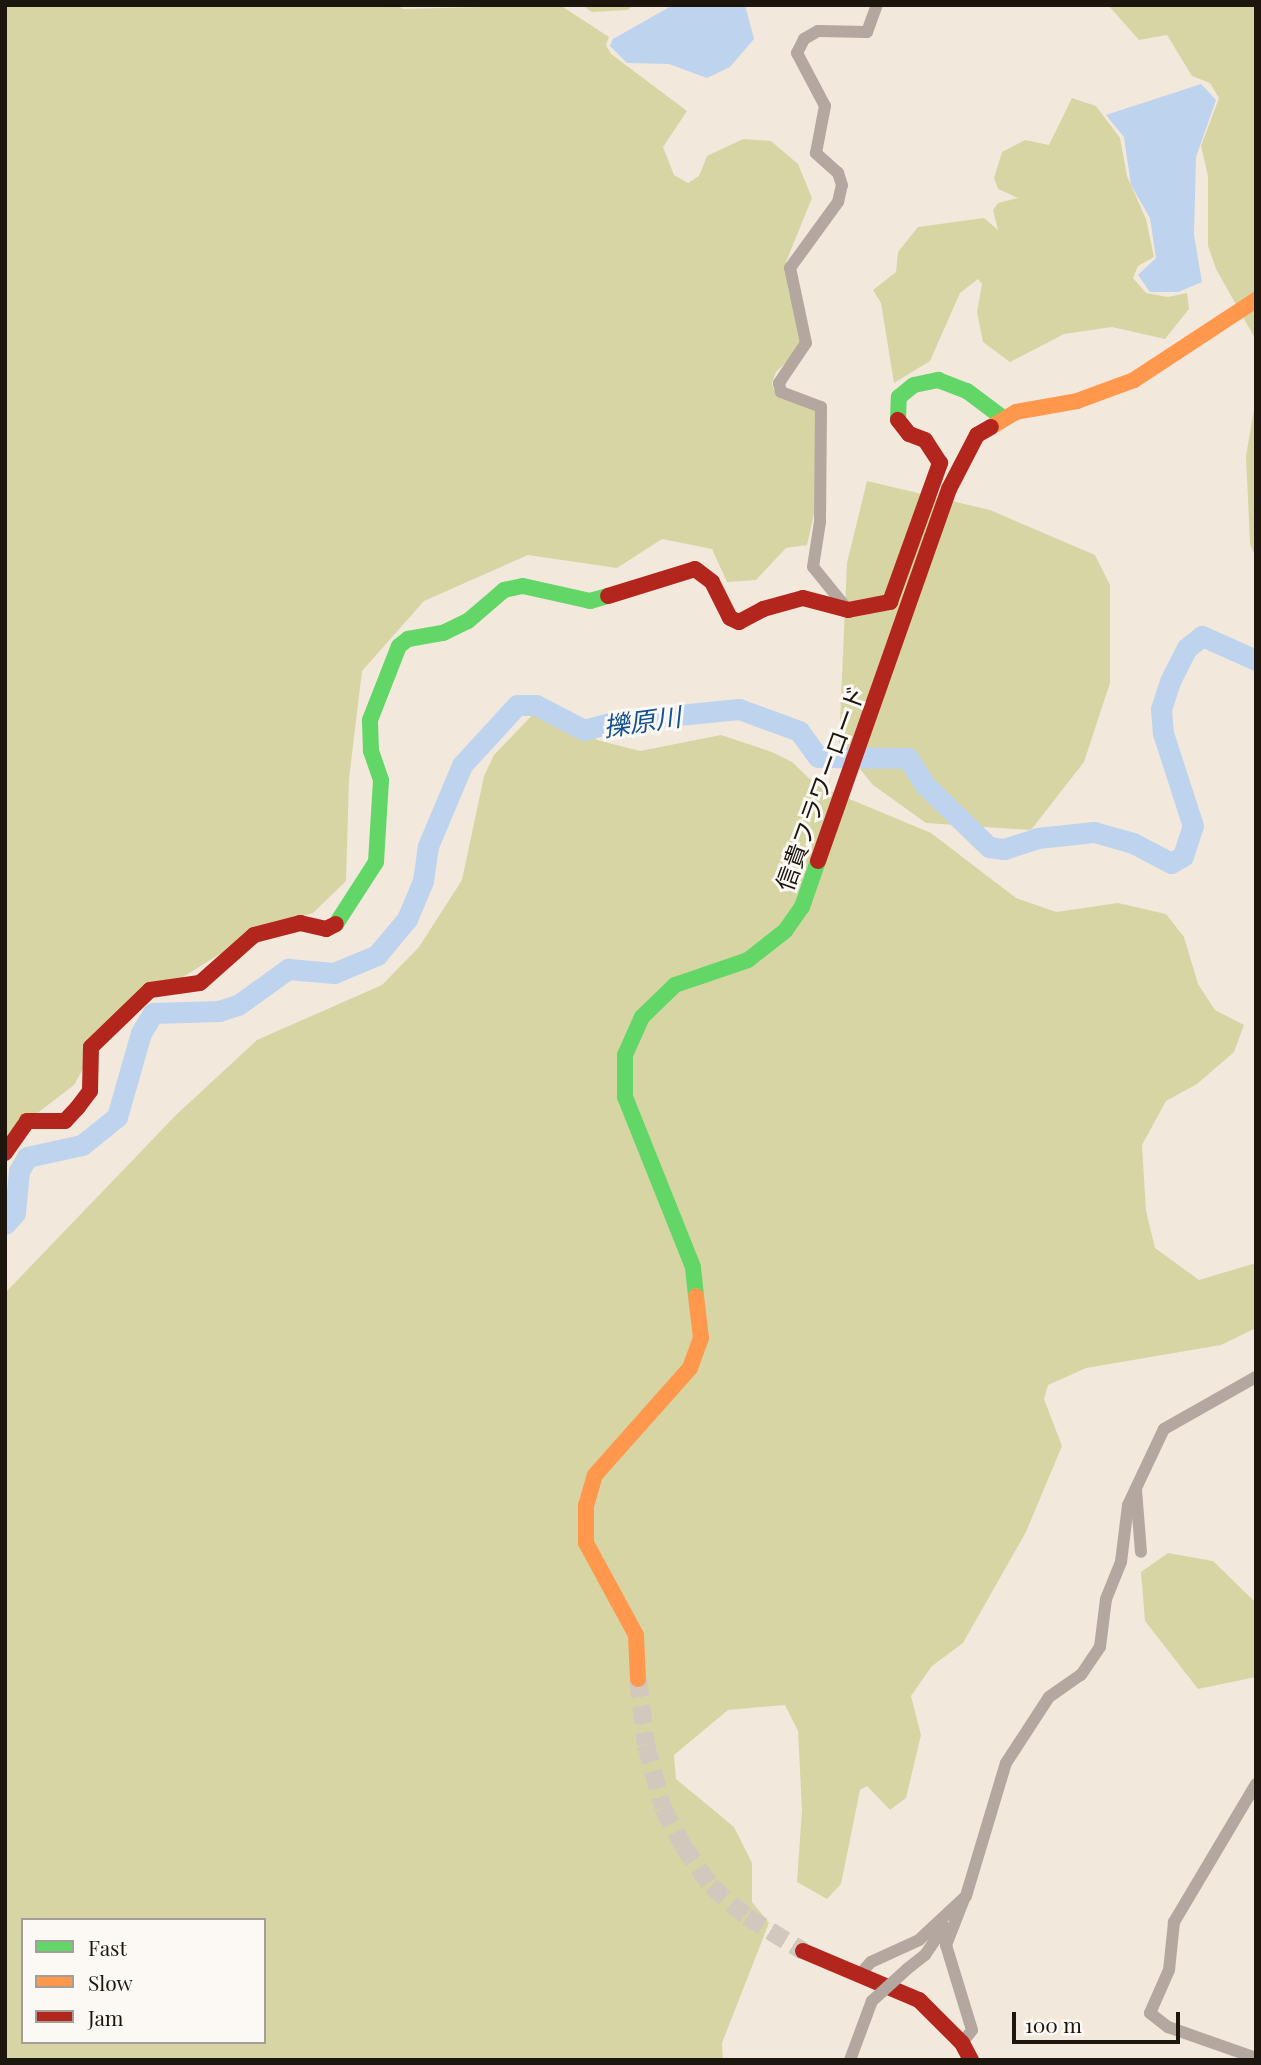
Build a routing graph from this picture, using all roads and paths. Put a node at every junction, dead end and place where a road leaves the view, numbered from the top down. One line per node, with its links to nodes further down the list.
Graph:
1 (877, 5): 4 (street)
2 (1256, 300): 3 (street)
3 (1003, 418): 4 (street); 9 (street, 信貴フラワーロード)
4 (848, 610): 5 (street)
5 (5, 1153)
6 (1256, 1377): 7 (street)
7 (1136, 1483): 8 (street); 11 (street)
8 (1141, 1552)
9 (638, 1678)
10 (1256, 1784): 16 (street)
11 (966, 1896): 12 (street); 15 (street)
12 (954, 1905): 14 (street); 17 (street, bridge)
13 (803, 1951): 14 (street)
14 (862, 1972): 15 (street)
15 (962, 2043): 18 (street)
16 (1256, 2058)
17 (850, 2060)
18 (971, 2060)

